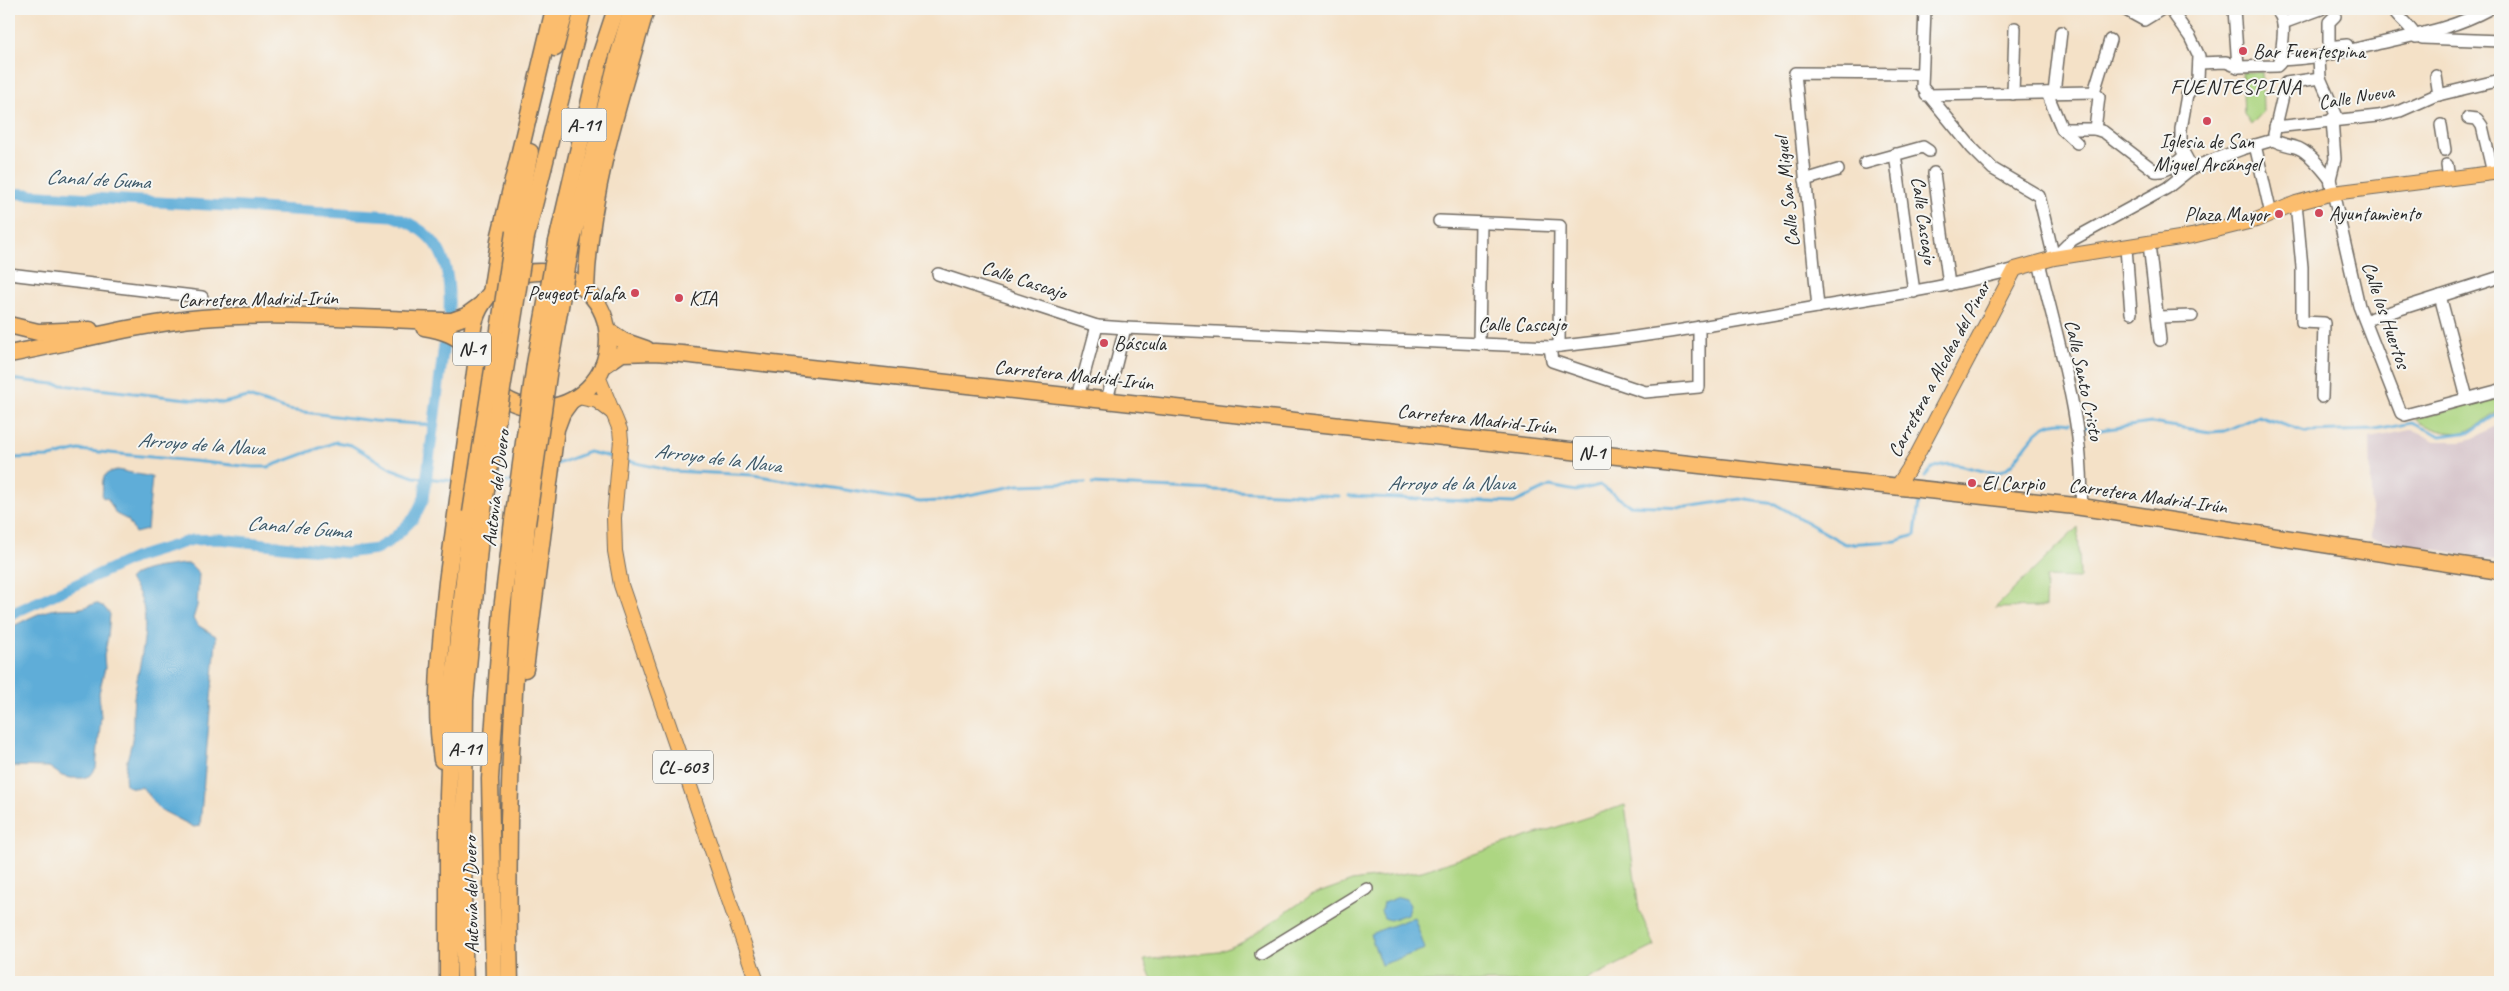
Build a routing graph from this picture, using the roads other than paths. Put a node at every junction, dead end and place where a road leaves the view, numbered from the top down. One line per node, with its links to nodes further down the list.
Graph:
1 (554, 9): 77 (highway)
2 (566, 9): 62 (highway)
3 (583, 9): 62 (highway, Autovía del Duero / A-11)
4 (616, 9): 63 (highway, Autovía del Duero / A-11)
5 (632, 9): 63 (highway)
6 (646, 9): 73 (highway)
7 (1925, 9): 28 (street)
8 (2124, 9): 9 (street)
9 (2162, 9)
10 (2170, 9): 26 (street)
11 (2234, 9): 27 (street)
12 (2274, 9): 17 (street)
13 (2321, 9): 17 (street)
14 (2394, 9): 20 (street)
15 (2489, 9): 20 (street)
16 (2335, 16): 23 (street)
17 (2283, 22): 25 (street)
18 (2014, 28): 34 (street)
19 (2062, 32): 33 (street)
20 (2416, 37): 22 (street); 23 (street)
21 (2110, 40): 32 (street)
22 (2500, 42)
23 (2358, 49): 24 (street)
24 (2319, 58): 25 (street); 30 (street)
25 (2280, 60): 27 (street)
26 (2199, 63): 27 (street); 49 (street)
27 (2238, 67)
28 (1922, 74): 35 (street); 56 (street, Calle San Miguel)
29 (2436, 76): 36 (street)
30 (2320, 78): 38 (street); 40 (street)
31 (2500, 80): 36 (street, Calle Nueva)
32 (2094, 92): 33 (street); 42 (street)
33 (2050, 93): 34 (street); 41 (street)
34 (2014, 94): 35 (street)
35 (1926, 95): 66 (street)
36 (2439, 95): 38 (street, Calle Nueva)
37 (2468, 118): 54 (street)
38 (2335, 119): 40 (street, Calle Nueva); 55 (street)
39 (2441, 125): 46 (street)
40 (2276, 127): 43 (street)
41 (2062, 129): 42 (street); 44 (street)
42 (2095, 129): 49 (street)
43 (2273, 140): 45 (street); 55 (street)
44 (2077, 143)
45 (2255, 145): 51 (street); 59 (street)
46 (2445, 150)
47 (1929, 151): 48 (street)
48 (1895, 154): 50 (street); 74 (street, Calle Cascajo)
49 (2184, 156): 51 (street)
50 (1865, 163)
51 (2192, 168): 66 (street)
52 (1838, 170): 56 (street)
53 (1934, 173): 72 (street)
54 (2497, 173): 57 (main road)
55 (2330, 179): 57 (street, Calle los Huertos)
56 (1804, 180): 78 (street, Calle San Miguel)
57 (2333, 193): 58 (main road); 100 (street, Calle los Huertos)
58 (2296, 203): 59 (main road); 99 (street)
59 (2271, 214): 64 (main road, Calle Cascajo)
60 (1439, 221): 61 (street)
61 (1481, 223): 91 (street); 92 (street)
62 (520, 235): 106 (highway, Autovía del Duero / A-11, bridge)
63 (564, 243): 107 (highway, Autovía del Duero / A-11, bridge)
64 (2149, 244): 65 (main road, Calle Cascajo); 81 (street)
65 (2126, 248): 66 (main road, Calle Cascajo); 79 (street)
66 (2054, 258): 67 (main road, Calle Cascajo)
67 (2039, 262): 68 (main road, Calle Cascajo); 105 (street, Calle Santo Cristo)
68 (2015, 269): 72 (street, Calle Cascajo); 104 (main road, Carretera a Alcolea del Pinar)
69 (9, 274): 75 (street)
70 (938, 274): 85 (street, Calle Cascajo)
71 (2500, 277): 76 (street)
72 (1949, 285): 74 (street, Calle Cascajo)
73 (586, 289): 77 (highway, N-1); 89 (highway, N-1)
74 (1914, 292): 78 (street, Calle Cascajo)
75 (202, 296)
76 (2440, 296): 82 (street); 100 (street)
77 (486, 299): 83 (highway, Carretera Madrid-Irún / N-1); 95 (highway, N-1)
78 (1818, 307): 87 (street, Calle Cascajo)
79 (2131, 313)
80 (2192, 316): 81 (street)
81 (2159, 317): 90 (street)
82 (2372, 318)
83 (377, 320): 86 (highway, Carretera Madrid-Irún / N-1); 95 (highway, Carretera Madrid-Irún / N-1)
84 (9, 325): 86 (highway, Carretera Madrid-Irún / N-1)
85 (1097, 326): 88 (street, Calle Cascajo); 98 (street)
86 (140, 327): 94 (highway, Carretera Madrid-Irún / N-1)
87 (1699, 327): 92 (street, Calle Cascajo); 92 (street)
88 (1125, 328): 91 (street, Calle Cascajo); 102 (street)
89 (608, 331): 93 (highway, Carretera Madrid-Irún / N-1); 96 (highway, N-1)
90 (2160, 340)
91 (1479, 344): 92 (street, Calle Cascajo)
92 (1554, 346)
93 (655, 352): 96 (highway, Carretera Madrid-Irún / N-1); 98 (highway, Carretera Madrid-Irún / N-1)
94 (9, 354)
95 (474, 357): 101 (highway, N-1); 109 (highway)
96 (601, 371): 101 (highway, N-1); 103 (main road, CL-603)
97 (2500, 390): 100 (street)
98 (1078, 397): 102 (highway, Carretera Madrid-Irún / N-1)
99 (2322, 397)
100 (2467, 398)
101 (574, 399): 103 (main road); 110 (highway)
102 (1107, 400): 104 (highway, Carretera Madrid-Irún / N-1)
103 (614, 414): 117 (main road, CL-603)
104 (1897, 487): 105 (highway, Carretera Madrid-Irún / N-1)
105 (2081, 507): 108 (highway, Carretera Madrid-Irún / N-1)
106 (476, 515): 109 (highway); 114 (highway, Autovía del Duero / A-11)
107 (520, 522): 110 (highway); 115 (highway, Autovía del Duero / A-11)
108 (2500, 571)
109 (448, 796): 113 (highway)
110 (508, 820): 116 (highway)
111 (1367, 889): 112 (street)
112 (1261, 954)
113 (448, 982)
114 (465, 982)
115 (494, 982)
116 (512, 982)
117 (757, 982)

